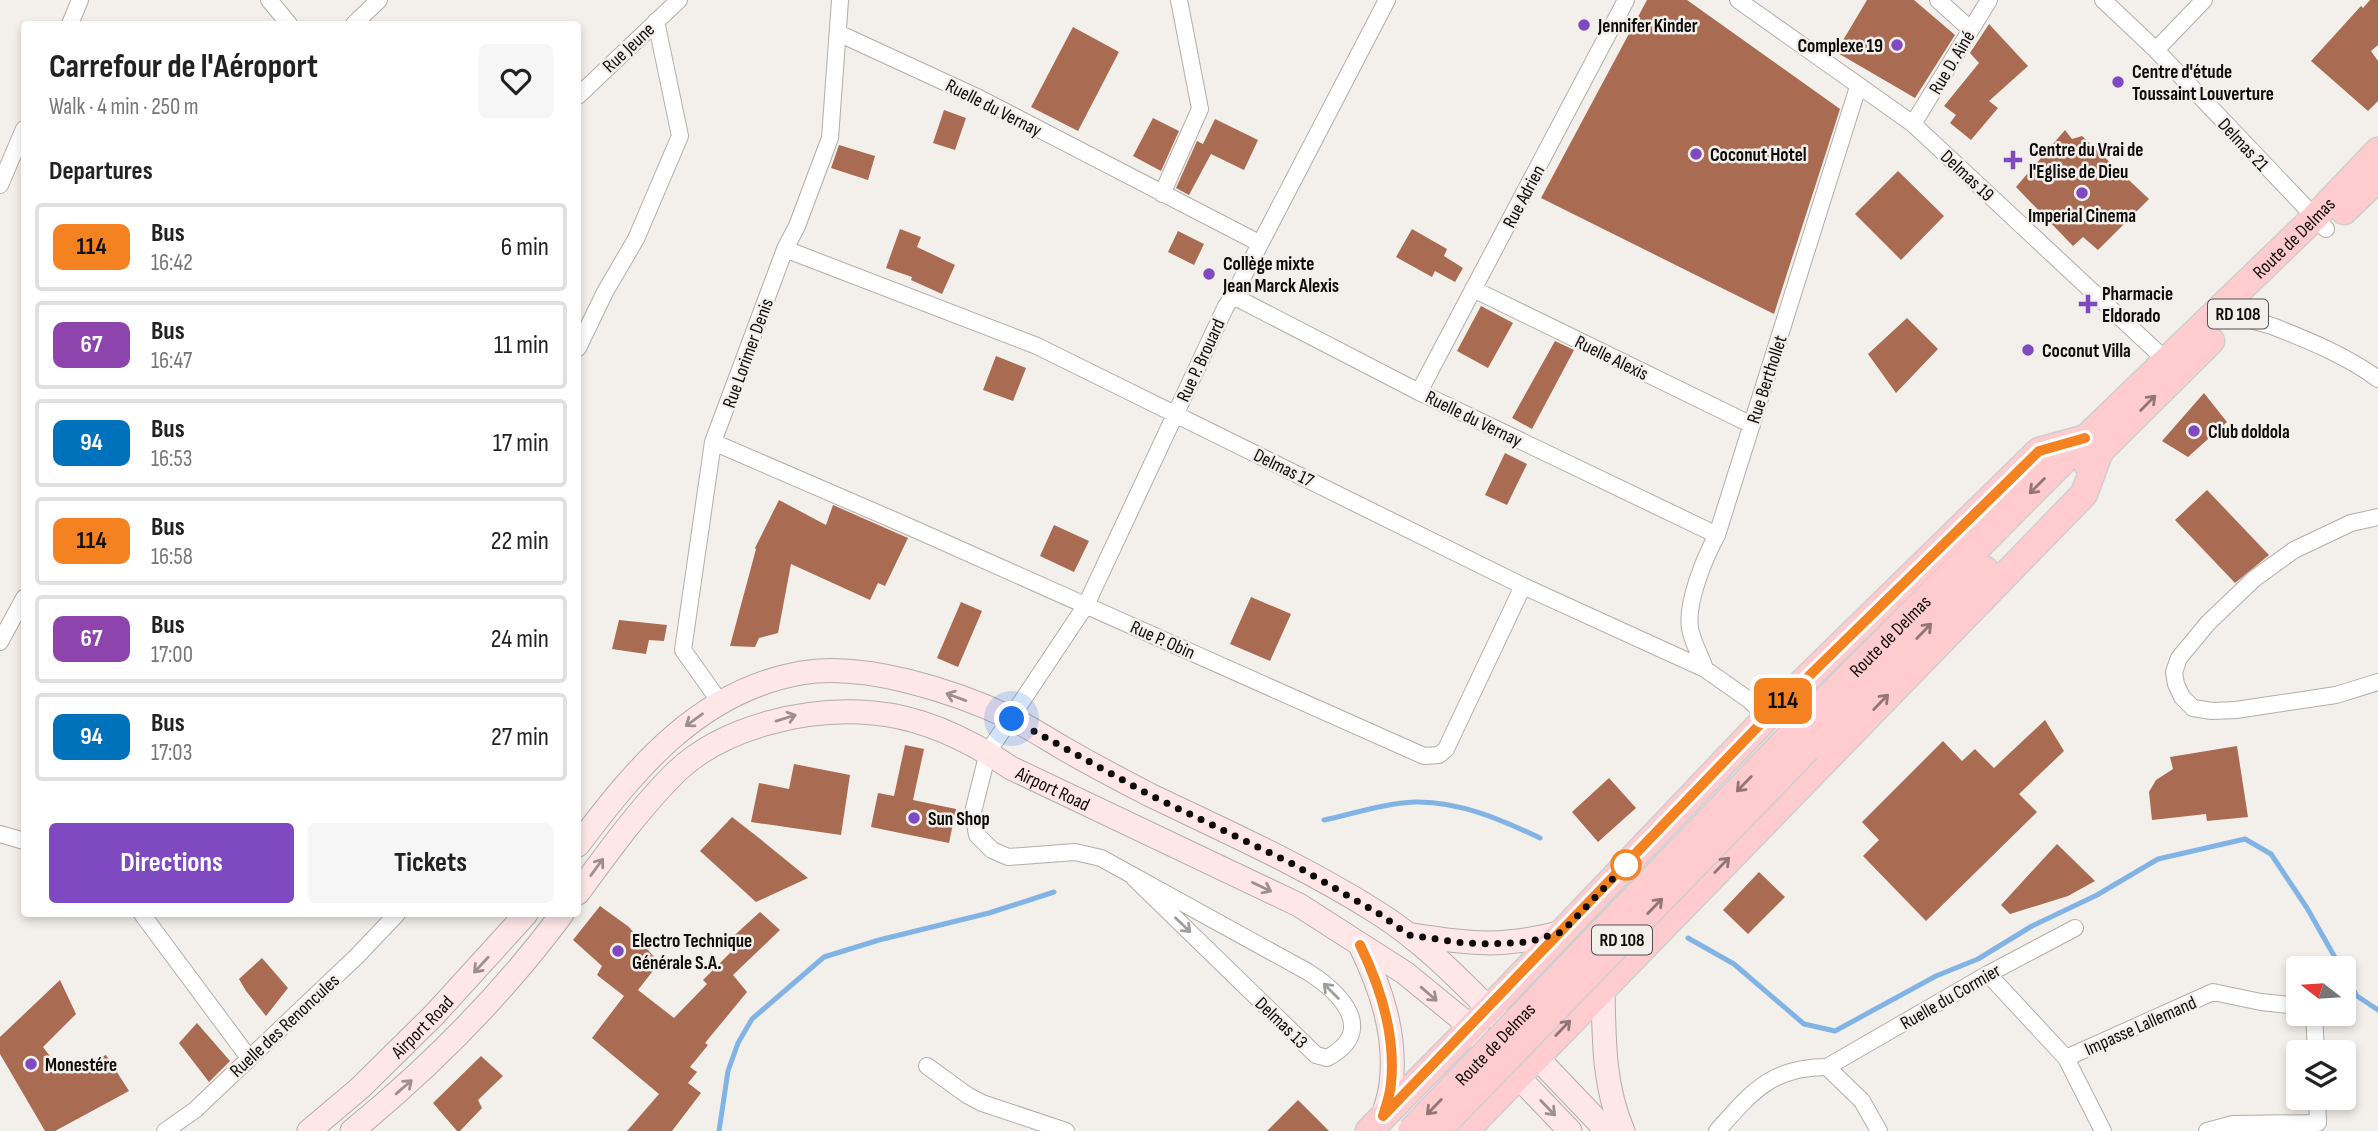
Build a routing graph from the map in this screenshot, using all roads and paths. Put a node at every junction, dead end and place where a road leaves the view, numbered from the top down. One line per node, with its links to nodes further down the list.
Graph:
1 (80, 0): 14 (street)
2 (269, 0): 15 (street)
3 (379, 0): 16 (street)
4 (679, 0): 17 (street, Rue Jeune)
5 (841, 0): 19 (street, Rue Lorimer Denis)
6 (1179, 0): 28 (street)
7 (1387, 0): 30 (street, Rue P. Brouard)
8 (1626, 0): 32 (street, Rue Adrien)
9 (1738, 0): 21 (street, Delmas 19)
10 (1938, 0): 18 (street)
11 (1989, 0): 18 (street, Rue D. Ainé)
12 (2103, 0): 20 (street, Delmas 21)
13 (2204, 0): 20 (street)
14 (71, 21)
15 (286, 21)
16 (357, 21)
17 (656, 21): 22 (street, Rue Jeune); 35 (street)
18 (1970, 29): 23 (street, Rue D. Ainé)
19 (838, 33): 28 (street, Ruelle du Vernay); 31 (street, Rue Lorimer Denis)
20 (2156, 50): 29 (street, Delmas 21)
21 (1858, 87): 23 (street, Delmas 19); 40 (street, Rue Berthollet)
22 (581, 93)
23 (1913, 124): 36 (street, Delmas 19)
24 (21, 136): 27 (street)
25 (2378, 151): 29 (main road, Route de Delmas / RD 108)
26 (2378, 178): 29 (main road, Route de Delmas / RD 108)
27 (0, 185)
28 (1162, 194): 30 (street, Ruelle du Vernay)
29 (2320, 223): 34 (main road, Route de Delmas / RD 108)
30 (1259, 243): 33 (street, Rue P. Brouard)
31 (785, 249): 39 (street, Delmas 17); 41 (street, Rue Lorimer Denis)
32 (1473, 289): 38 (street, Rue Adrien); 40 (street, Ruelle Alexis)
33 (1233, 296): 38 (street, Ruelle du Vernay); 39 (street, Rue P. Brouard)
34 (2229, 312): 36 (main road, Route de Delmas / RD 108); 37 (street)
35 (581, 342)
36 (2172, 366): 42 (main road, Route de Delmas / RD 108)
37 (2378, 379)
38 (1419, 392): 44 (street, Ruelle du Vernay)
39 (1176, 413): 45 (street, Delmas 17); 47 (street, Rue P. Brouard)
40 (1752, 425): 44 (street, Rue Berthollet)
41 (713, 442): 47 (street, Rue P. Obin); 51 (street, Rue Lorimer Denis)
42 (2093, 445): 52 (main road); 54 (main road, Route de Delmas / RD 108); 70 (main road, one-way to 42)
43 (2378, 517): 50 (street)
44 (1717, 535): 49 (street, Rue Berthollet)
45 (1523, 586): 47 (street, Rue P. Obin); 49 (street, Delmas 17)
46 (21, 604): 48 (street)
47 (1086, 605): 53 (street, Rue P. Brouard)
48 (0, 642)
49 (1705, 669): 52 (street, Delmas 17)
50 (2378, 682)
51 (720, 702): 53 (main road, Airport Road, one-way to 51); 58 (main road, Airport Road, one-way to 58)
52 (1767, 717): 66 (main road)
53 (1012, 719): 55 (street, Rue P. Brouard); 67 (main road, Airport Road)
54 (1799, 742): 86 (main road, Route de Delmas / RD 108, one-way to 86, bridge); 87 (main road, Route de Delmas / RD 108, one-way to 54, bridge)
55 (988, 752): 59 (street, Delmas 13); 60 (main road, Airport Road, one-way to 55); 68 (main road, Airport Road, one-way to 68)
56 (0, 834): 57 (street)
57 (21, 840)
58 (581, 841)
59 (1134, 877): 59 (street, Delmas 13, one-way to 59)
60 (581, 888)
61 (144, 917): 75 (street)
62 (394, 917): 75 (street, Ruelle des Renoncules)
63 (523, 917): 84 (main road, Airport Road, one-way to 84)
64 (560, 917): 85 (main road, Airport Road, one-way to 64)
65 (2075, 928): 69 (street, Ruelle du Cormier)
66 (1562, 932): 67 (main road); 71 (main road)
67 (1409, 935): 71 (main road, Airport Road)
68 (1360, 945): 73 (main road, Airport Road, one-way to 73); 81 (main road)
69 (1988, 974): 76 (street); 78 (street, Ruelle du Cormier)
70 (1603, 988): 74 (main road, one-way to 70); 91 (main road)
71 (1481, 1002): 73 (main road); 74 (main road, Airport Road)
72 (2286, 1005): 76 (street, Impasse Lallemand)
73 (1469, 1027): 79 (main road, Airport Road); 81 (main road)
74 (1536, 1056): 79 (main road); 90 (main road, Airport Road)
75 (248, 1058): 83 (street, Ruelle des Renoncules)
76 (2066, 1058): 94 (street)
77 (927, 1066): 82 (street)
78 (1827, 1067): 92 (street); 93 (street)
79 (1522, 1081): 88 (main road); 89 (main road, Airport Road, one-way to 89)
80 (2318, 1110): 95 (street)
81 (1376, 1124)
82 (1059, 1130)
83 (165, 1131)
84 (309, 1131)
85 (352, 1131)
86 (1411, 1131)
87 (1437, 1131)
88 (1465, 1131)
89 (1570, 1131)
90 (1607, 1131)
91 (1623, 1131)
92 (1717, 1131)
93 (1879, 1131)
94 (2103, 1131)
95 (2207, 1131)

